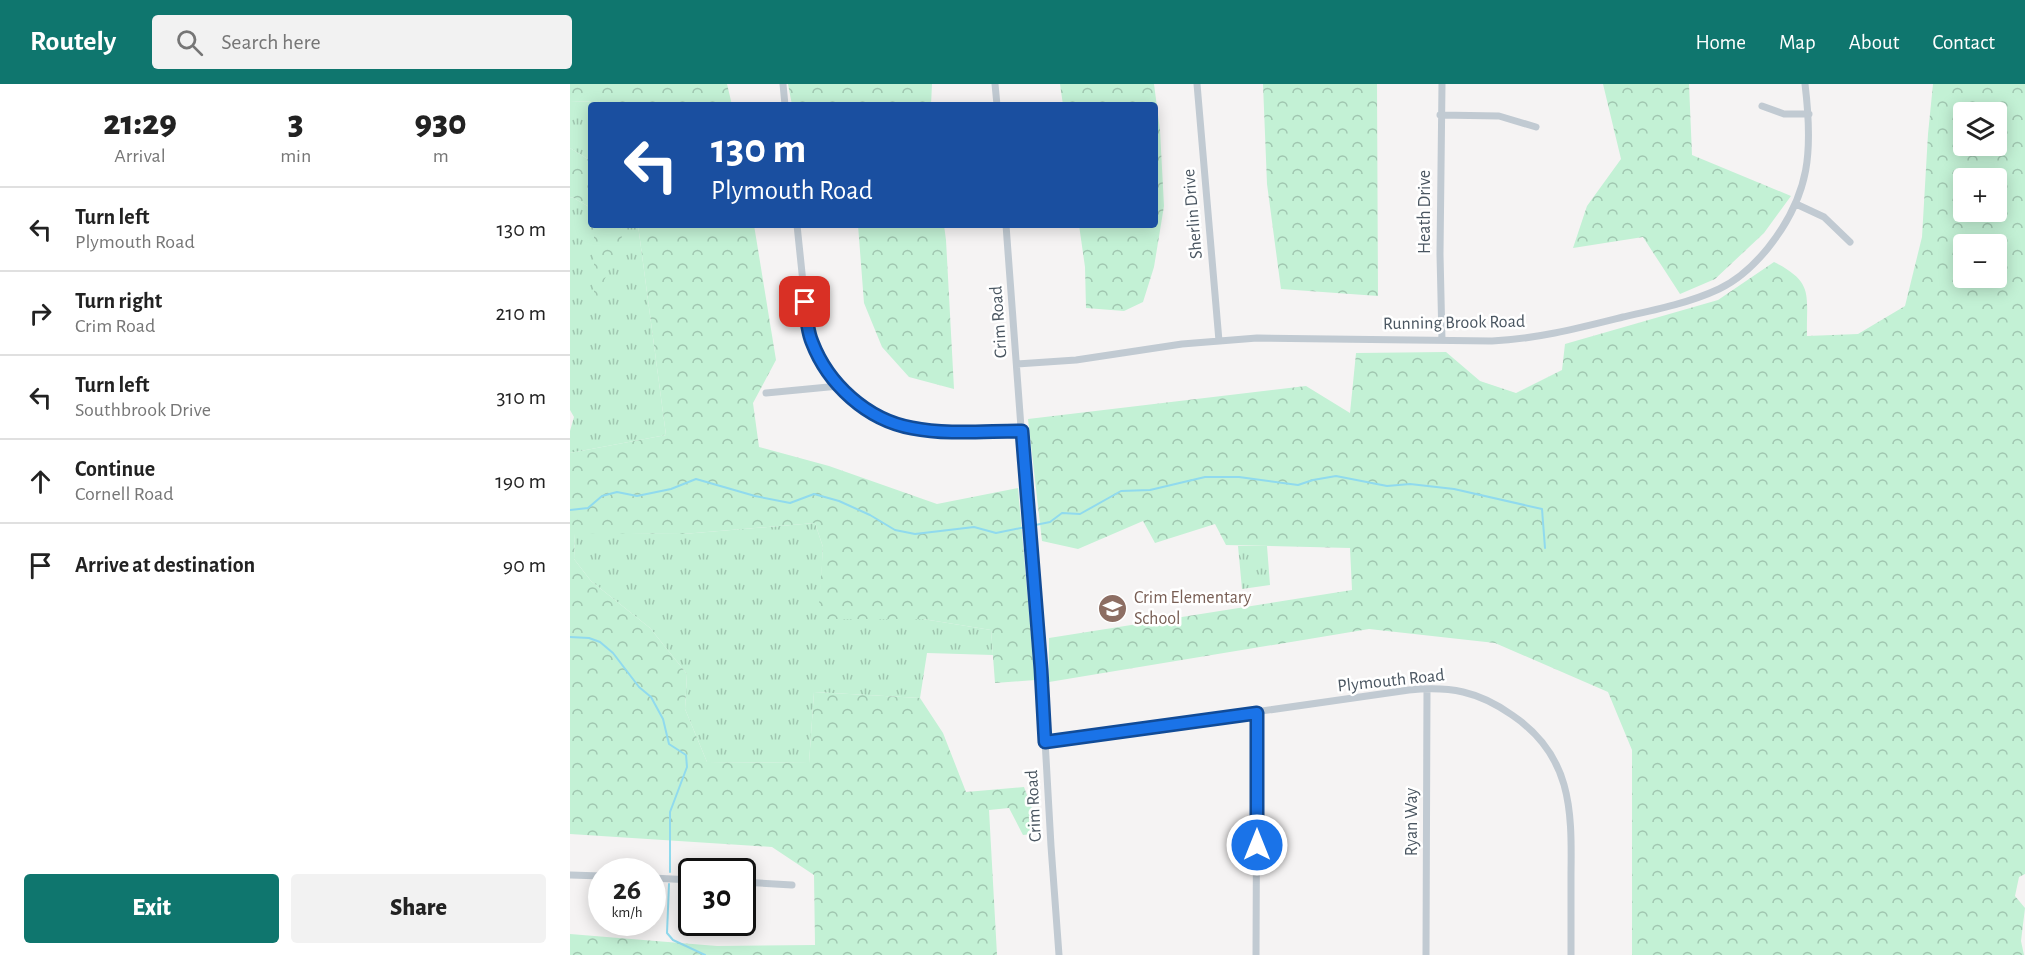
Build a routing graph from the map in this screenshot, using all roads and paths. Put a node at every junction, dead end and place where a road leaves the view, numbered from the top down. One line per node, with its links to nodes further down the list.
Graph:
1 (783, 84): 6 (street)
2 (995, 84): 7 (street)
3 (1197, 84): 17 (street, Sherlin Drive)
4 (1442, 84): 10 (street, Heath Drive)
5 (1805, 84): 9 (street, Running Brook Road)
6 (785, 102)
7 (997, 102)
8 (1762, 106): 9 (street)
9 (1809, 114): 12 (street, Running Brook Road)
10 (1440, 115): 11 (street); 16 (street, Heath Drive)
11 (1536, 126)
12 (1796, 204): 15 (street); 16 (street, Running Brook Road)
13 (797, 228): 19 (street)
14 (1006, 228): 18 (street, Crim Road)
15 (1850, 242)
16 (1442, 340): 17 (street, Running Brook Road)
17 (1219, 341): 18 (street, Running Brook Road)
18 (1017, 364): 21 (street, Crim Road)
19 (839, 386): 20 (street); 21 (street)
20 (766, 393)
21 (1022, 431): 24 (street, Crim Road)
22 (1427, 689): 23 (street, Plymouth Road); 31 (street, Ryan Way); 32 (street, Plymouth Road)
23 (1257, 713): 24 (street, Plymouth Road); 30 (street)
24 (1045, 742): 29 (street, Crim Road)
25 (570, 875): 26 (street)
26 (588, 876)
27 (756, 883): 28 (street)
28 (792, 885)
29 (1059, 955)
30 (1256, 955)
31 (1426, 955)
32 (1571, 955)

